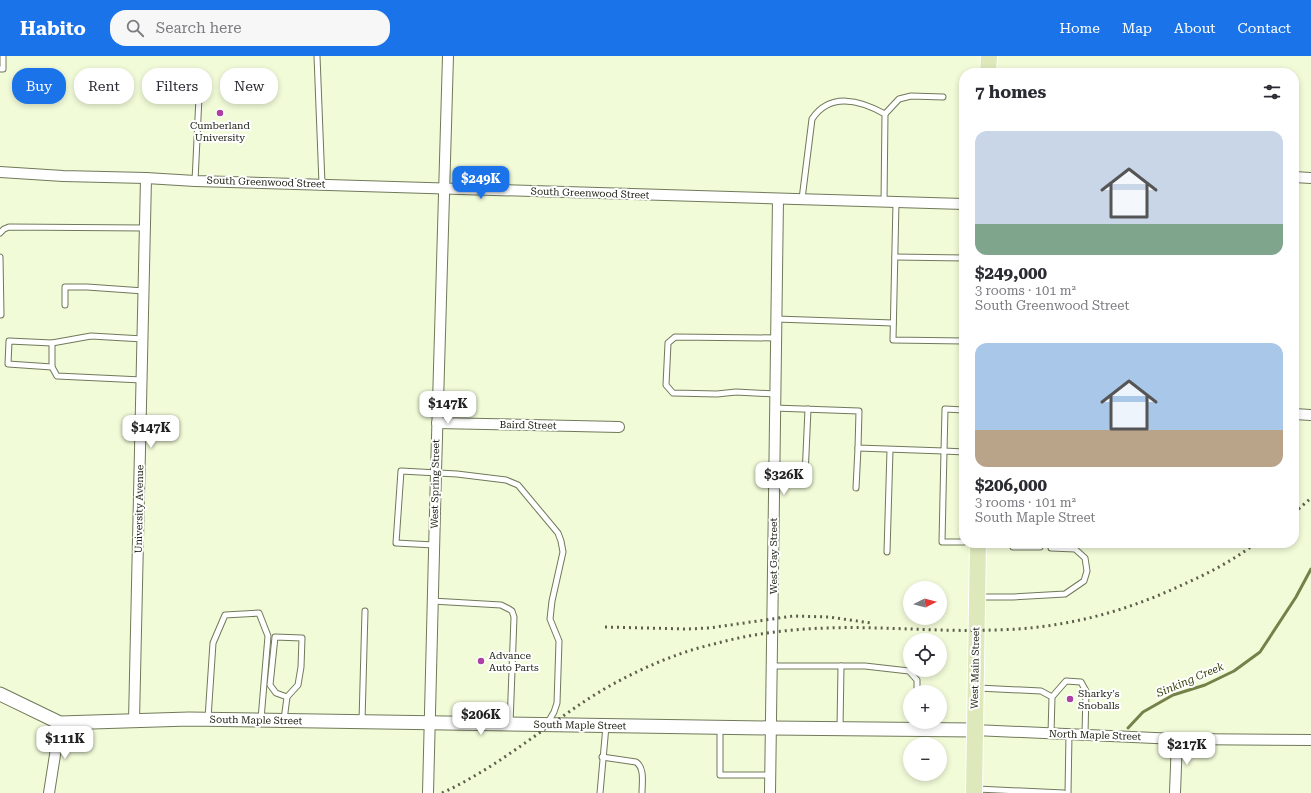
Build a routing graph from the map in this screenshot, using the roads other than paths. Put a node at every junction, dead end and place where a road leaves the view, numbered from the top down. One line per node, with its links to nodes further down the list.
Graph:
1 (3, 56): 6 (lane)
2 (317, 56): 15 (lane)
3 (448, 56): 16 (street, West Spring Street)
4 (989, 56): 5 (main road)
5 (988, 68)
6 (0, 69)
7 (943, 97): 9 (lane)
8 (199, 104): 14 (lane)
9 (885, 114): 18 (lane); 19 (lane)
10 (0, 172): 12 (street, South Greenwood Street)
11 (1299, 177): 13 (street)
12 (146, 178): 14 (street, South Greenwood Street); 22 (street, University Avenue)
13 (1311, 178)
14 (195, 181): 15 (street, South Greenwood Street)
15 (322, 184): 16 (street, South Greenwood Street)
16 (445, 188): 17 (street, South Greenwood Street); 44 (street, West Spring Street)
17 (778, 199): 18 (street, South Greenwood Street); 30 (street, West Gay Street)
18 (802, 199): 19 (street, South Greenwood Street)
19 (884, 202): 20 (street, South Greenwood Street)
20 (896, 202): 21 (street, South Greenwood Street); 25 (lane)
21 (959, 204)
22 (145, 228): 23 (lane); 27 (street, University Avenue)
23 (0, 233)
24 (0, 257): 29 (lane)
25 (895, 257): 26 (lane); 31 (lane)
26 (959, 258)
27 (144, 291): 28 (lane); 33 (street, University Avenue)
28 (65, 305)
29 (1, 315)
30 (776, 319): 31 (lane); 32 (street, West Gay Street)
31 (893, 323): 34 (lane)
32 (776, 338): 38 (street, West Gay Street); 38 (lane)
33 (143, 339): 35 (lane); 37 (street, University Avenue)
34 (959, 341)
35 (52, 343): 36 (lane); 36 (lane)
36 (52, 367): 37 (lane)
37 (142, 380): 70 (street, University Avenue)
38 (774, 394): 39 (street, West Gay Street)
39 (774, 408): 40 (lane); 51 (street, West Gay Street)
40 (808, 409): 46 (lane); 51 (lane)
41 (959, 410): 48 (lane)
42 (1299, 414): 43 (street)
43 (1311, 414)
44 (437, 422): 45 (street, Baird Street); 50 (street, West Spring Street)
45 (619, 427)
46 (858, 448): 47 (lane); 52 (lane)
47 (890, 450): 48 (lane); 57 (lane)
48 (944, 451): 49 (lane); 53 (lane)
49 (959, 452)
50 (436, 472): 54 (street, West Spring Street); 54 (lane); 76 (lane)
51 (773, 479): 61 (street, West Gay Street)
52 (856, 488)
53 (959, 542)
54 (434, 545): 59 (street, West Spring Street)
55 (978, 548): 58 (main road, West Main Street)
56 (1051, 548): 58 (lane)
57 (887, 552)
58 (976, 597): 64 (main road, West Main Street)
59 (432, 601): 74 (street, West Spring Street); 75 (lane)
60 (365, 611): 72 (lane)
61 (772, 666): 62 (lane); 80 (street, West Gay Street)
62 (841, 666): 63 (lane); 81 (lane)
63 (917, 685)
64 (975, 688): 67 (lane); 83 (main road, West Main Street)
65 (0, 694): 73 (street, South Maple Street)
66 (287, 697): 66 (lane); 71 (lane)
67 (1052, 697): 84 (lane); 86 (lane)
68 (208, 719): 69 (street, South Maple Street); 69 (lane); 70 (street, South Maple Street)
69 (261, 720): 71 (street, South Maple Street)
70 (134, 721): 73 (street, South Maple Street)
71 (284, 721): 72 (street, South Maple Street)
72 (362, 722): 74 (street, South Maple Street)
73 (60, 723): 92 (street)
74 (429, 724): 75 (street, South Maple Street); 93 (street, West Spring Street)
75 (510, 724): 76 (street, South Maple Street)
76 (546, 724): 77 (street, South Maple Street)
77 (606, 725): 79 (street, South Maple Street); 89 (lane)
78 (903, 726): 81 (street, South Maple Street)
79 (720, 727): 80 (street, South Maple Street); 90 (lane)
80 (772, 728): 81 (street, South Maple Street); 90 (street, West Gay Street)
81 (840, 728)
82 (947, 728): 83 (street, South Maple Street)
83 (974, 730): 84 (street, North Maple Street); 91 (main road, West Main Street)
84 (1051, 733): 85 (street, North Maple Street)
85 (1069, 734): 86 (street, North Maple Street); 98 (lane)
86 (1085, 734): 87 (street, North Maple Street)
87 (1177, 739): 88 (street, North Maple Street); 99 (street)
88 (1311, 740)
89 (602, 757): 94 (lane); 95 (lane)
90 (770, 775): 96 (street, West Gay Street)
91 (974, 791): 97 (lane)
92 (49, 793)
93 (428, 793)
94 (600, 793)
95 (642, 793)
96 (770, 793)
97 (1064, 793)
98 (1068, 793)
99 (1175, 793)

